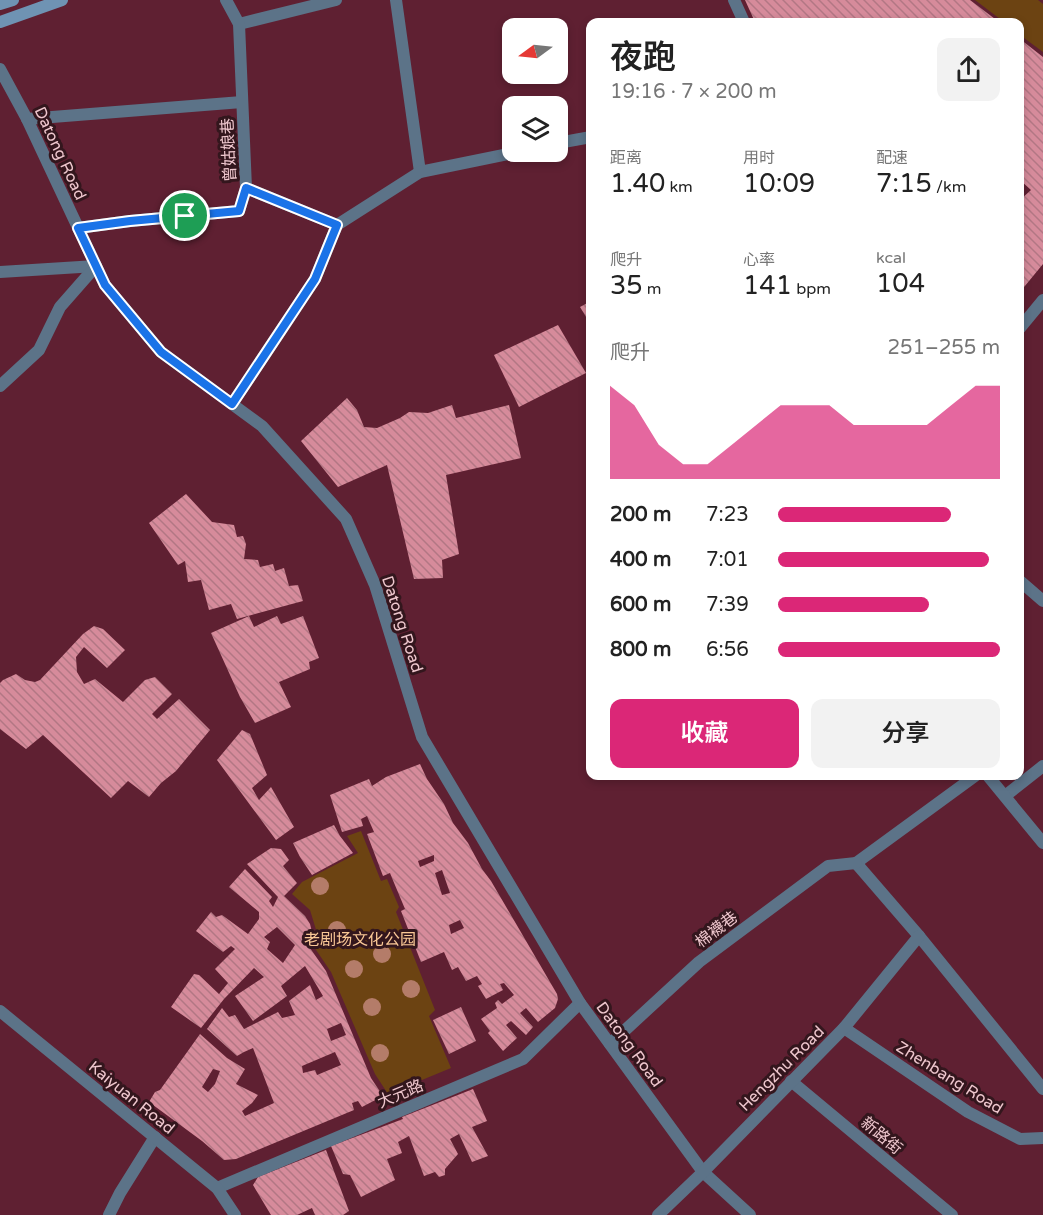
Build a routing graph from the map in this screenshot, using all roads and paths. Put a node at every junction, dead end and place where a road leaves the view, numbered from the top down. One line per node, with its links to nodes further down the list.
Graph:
1 (13, 0): 7 (main road)
2 (62, 0): 9 (main road)
3 (226, 0): 10 (street, 曾姑娘巷)
4 (336, 0): 10 (street)
5 (396, 0): 17 (street)
6 (734, 0): 8 (street)
7 (0, 4)
8 (742, 18)
9 (0, 22)
10 (239, 24): 12 (street, 曾姑娘巷)
11 (0, 69): 13 (street, Datong Road)
12 (242, 102): 13 (street); 18 (street, 曾姑娘巷)
13 (27, 119): 20 (street, Datong Road)
14 (586, 137): 15 (street)
15 (568, 141)
16 (502, 155): 17 (street)
17 (420, 172): 19 (street)
18 (246, 188): 19 (street); 20 (street, 曾姑娘巷)
19 (337, 225): 26 (street)
20 (78, 228): 21 (street, Datong Road)
21 (96, 266): 22 (street); 25 (street); 26 (street, Datong Road)
22 (0, 272)
23 (1043, 300): 24 (street)
24 (1024, 323)
25 (0, 386)
26 (232, 404): 36 (street, Datong Road)
27 (1024, 584): 28 (street)
28 (1043, 601)
29 (1043, 766): 32 (street)
30 (970, 780): 34 (street)
31 (991, 780): 32 (street)
32 (1005, 796): 33 (street)
33 (1043, 843)
34 (856, 863): 35 (street); 39 (street, 棉襪巷)
35 (919, 936): 38 (street, Hengzhu Road); 41 (street)
36 (580, 1003): 39 (street, Datong Road); 45 (street, 大元路)
37 (0, 1011): 42 (street, Kaiyuan Road)
38 (844, 1028): 40 (street, Hengzhu Road); 43 (street, Zhenbang Road)
39 (610, 1044): 44 (street, Datong Road)
40 (791, 1081): 44 (street, Hengzhu Road); 50 (street, 新路街)
41 (1043, 1089)
42 (155, 1137): 45 (street, Kaiyuan Road); 46 (street)
43 (1043, 1138)
44 (703, 1172): 48 (street, Hengzhu Road); 49 (street, Datong Road)
45 (217, 1188): 47 (street, Kaiyuan Road)
46 (109, 1215)
47 (235, 1215)
48 (658, 1215)
49 (750, 1215)
50 (952, 1215)

